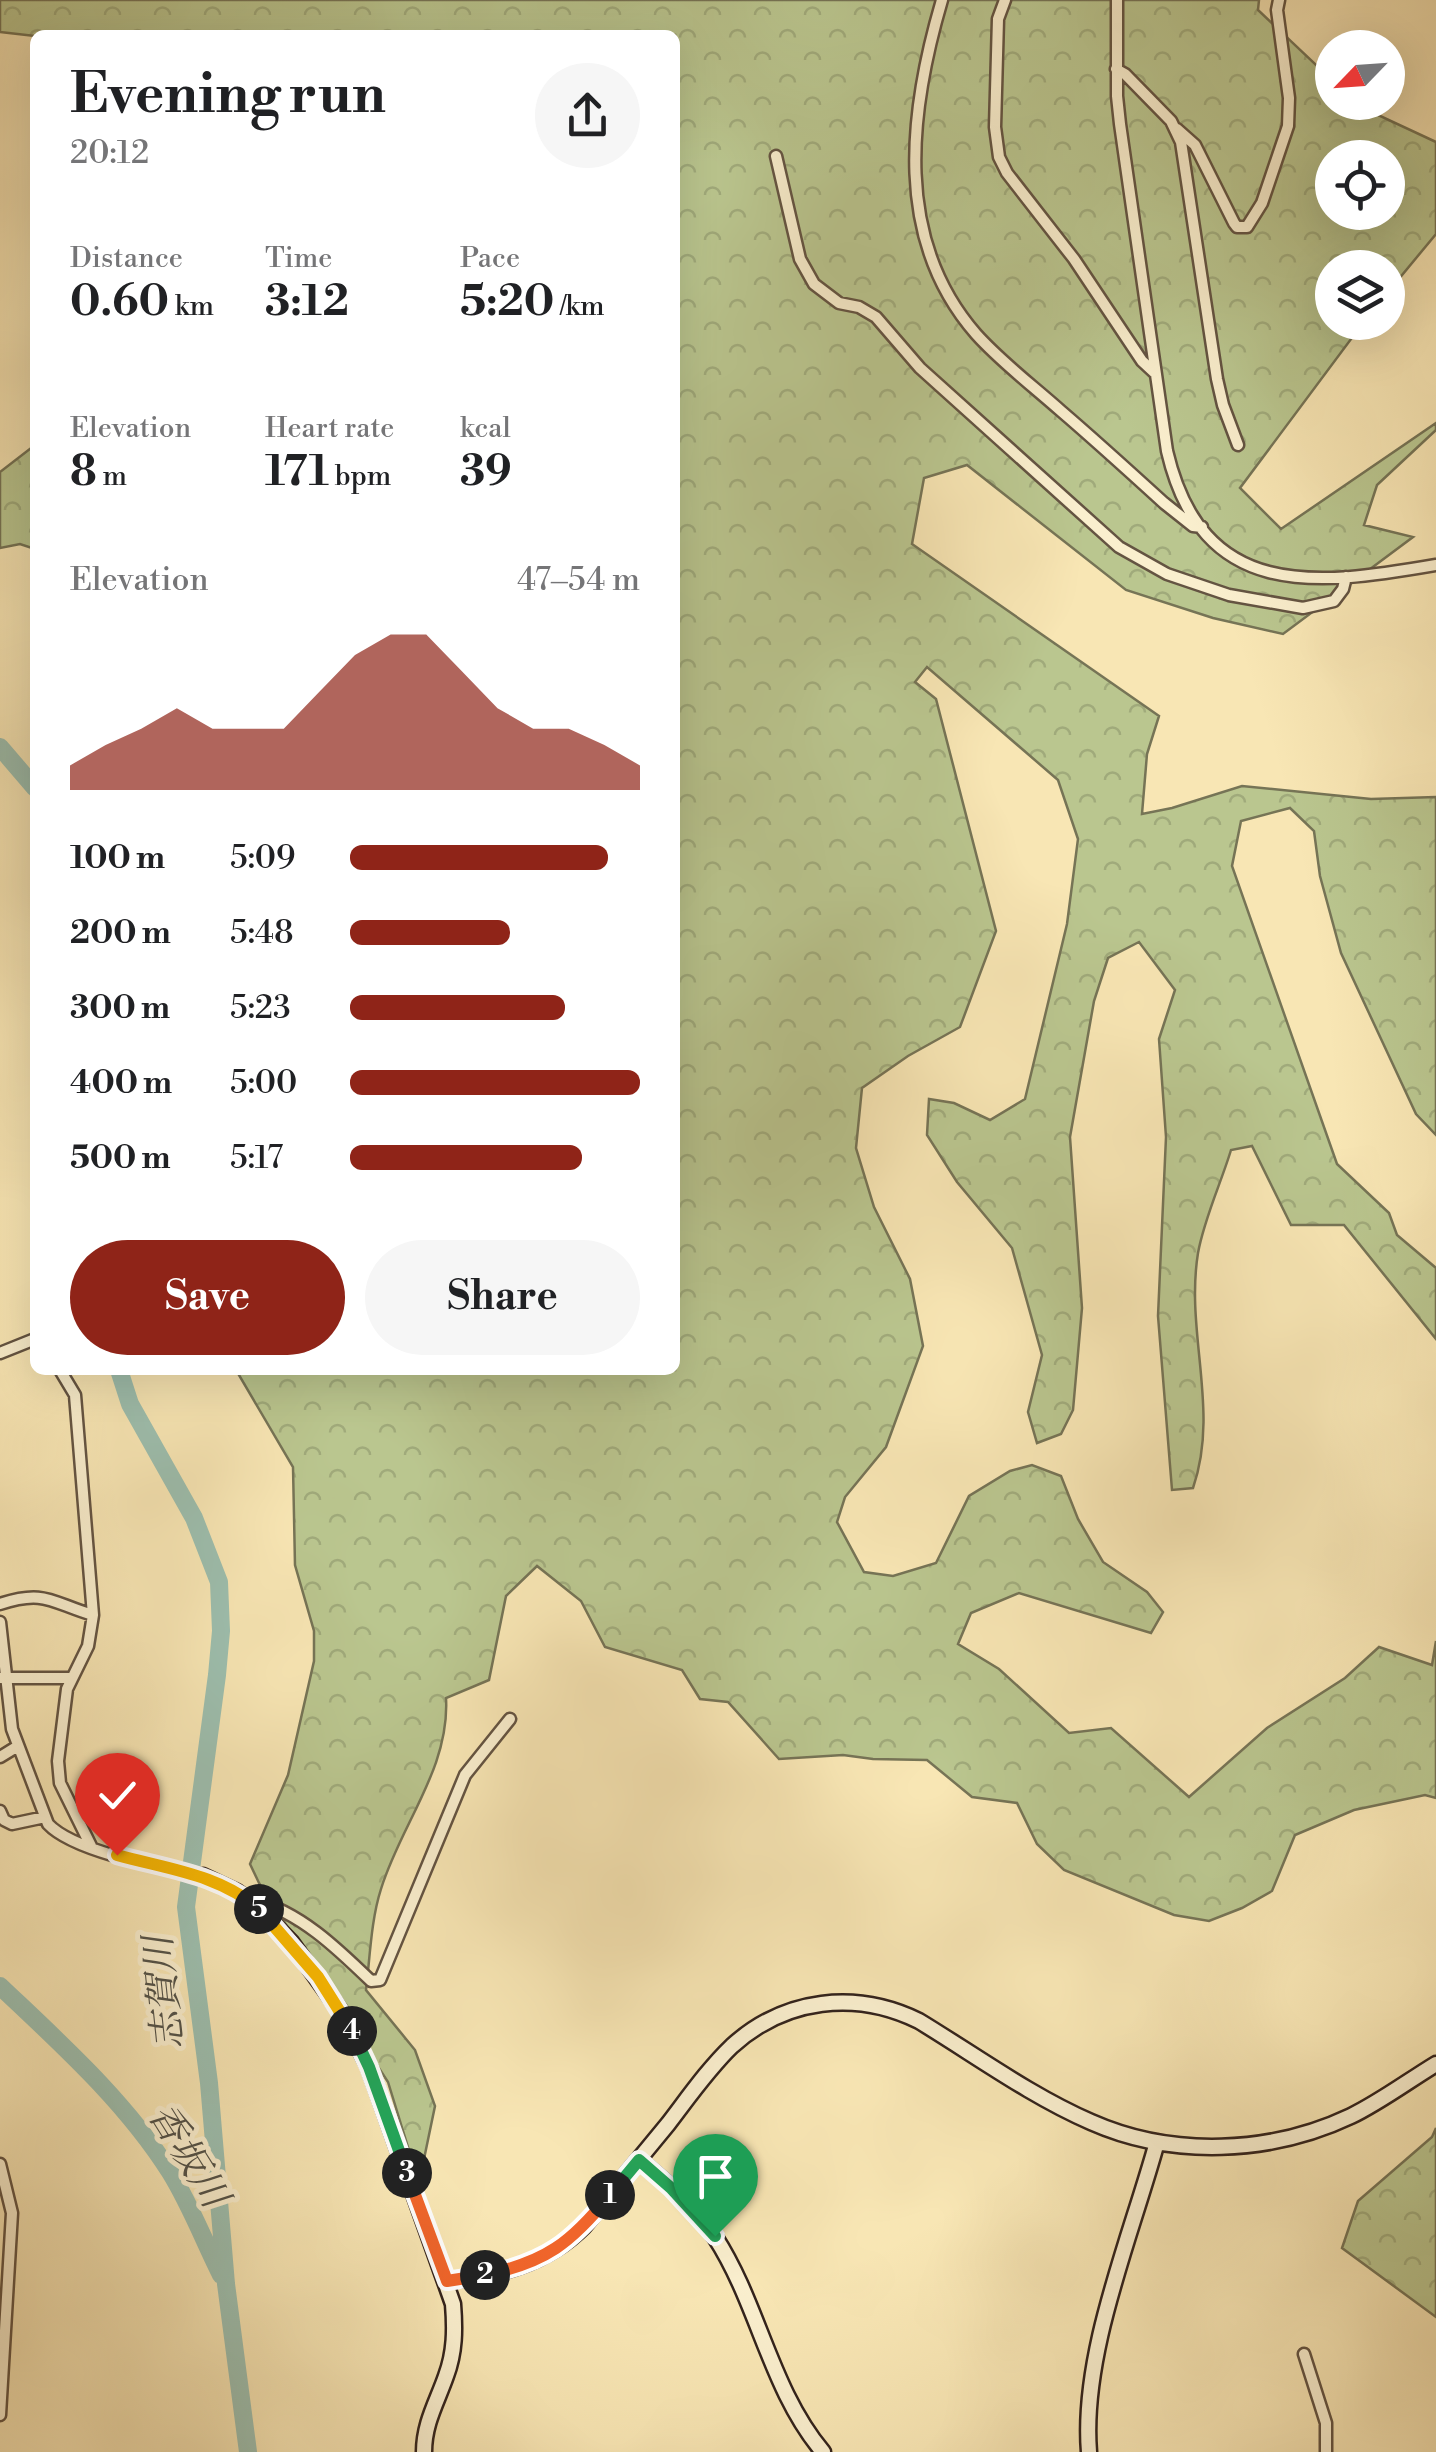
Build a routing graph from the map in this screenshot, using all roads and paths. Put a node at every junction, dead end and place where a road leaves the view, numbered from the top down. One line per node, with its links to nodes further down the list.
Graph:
1 (942, 0): 10 (street)
2 (1117, 0): 5 (street)
3 (1279, 0): 6 (street)
4 (1002, 4): 8 (street)
5 (1116, 69): 6 (street); 8 (street)
6 (1176, 128): 9 (street)
7 (776, 156): 12 (street)
8 (1156, 374): 10 (street)
9 (1238, 445)
10 (1203, 528): 12 (street)
11 (1436, 565): 12 (street)
12 (1346, 577)
13 (30, 1342): 14 (street)
14 (0, 1353)
15 (63, 1375): 17 (street)
16 (0, 1604): 17 (street)
17 (93, 1615): 20 (street)
18 (0, 1622): 19 (street)
19 (3, 1677): 20 (street); 21 (street)
20 (70, 1678): 27 (street)
21 (4, 1698): 23 (street)
22 (510, 1719): 29 (street)
23 (18, 1746): 24 (street); 26 (street)
24 (0, 1757)
25 (0, 1811): 26 (street)
26 (45, 1817): 27 (street)
27 (91, 1846): 28 (street)
28 (203, 1876): 29 (street)
29 (248, 1900): 34 (street)
30 (1436, 2064): 31 (street)
31 (1157, 2142): 32 (street); 39 (street)
32 (639, 2160): 34 (street); 38 (street)
33 (0, 2164): 36 (street)
34 (447, 2281): 37 (street)
35 (1304, 2354): 40 (street)
36 (0, 2415)
37 (424, 2452)
38 (823, 2452)
39 (1089, 2452)
40 (1326, 2452)

